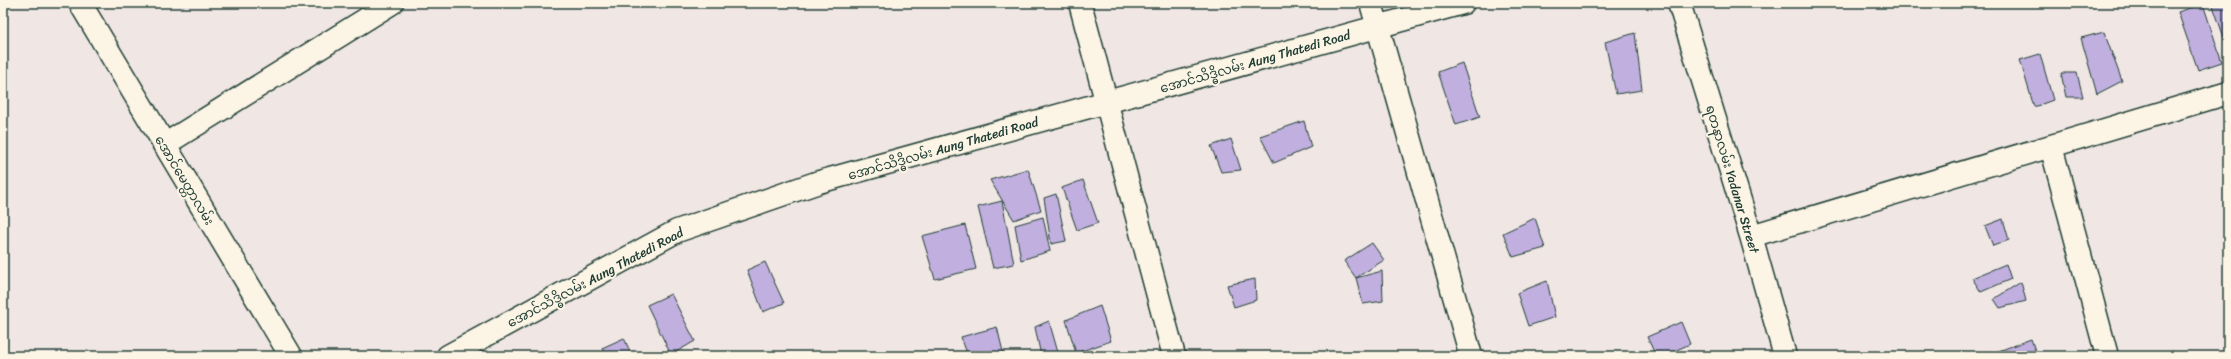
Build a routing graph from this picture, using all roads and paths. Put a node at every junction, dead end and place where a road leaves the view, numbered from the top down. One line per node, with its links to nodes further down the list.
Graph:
1 (80, 3): 10 (street, အောင်မေတ္တာလမ်း)
2 (392, 3): 10 (street)
3 (1080, 3): 9 (street)
4 (1371, 3): 7 (street)
5 (1463, 3): 7 (street, အောင်သိဒ္ဓိလမ်း Aung Thatedi Road)
6 (1679, 3): 12 (street, ရတနာလမ်း Yadanar Street)
7 (1378, 26): 9 (street, အောင်သိဒ္ဓိလမ်း Aung Thatedi Road); 16 (street)
8 (2228, 93): 11 (street)
9 (1106, 102): 14 (street, အောင်သိဒ္ဓိလမ်း Aung Thatedi Road); 15 (street)
10 (164, 145): 13 (street, အောင်မေတ္တာလမ်း)
11 (2051, 146): 12 (street); 18 (street)
12 (1750, 236): 17 (street, ရတနာလမ်း Yadanar Street)
13 (291, 356)
14 (448, 356)
15 (1174, 356)
16 (1471, 356)
17 (1785, 356)
18 (2107, 356)

